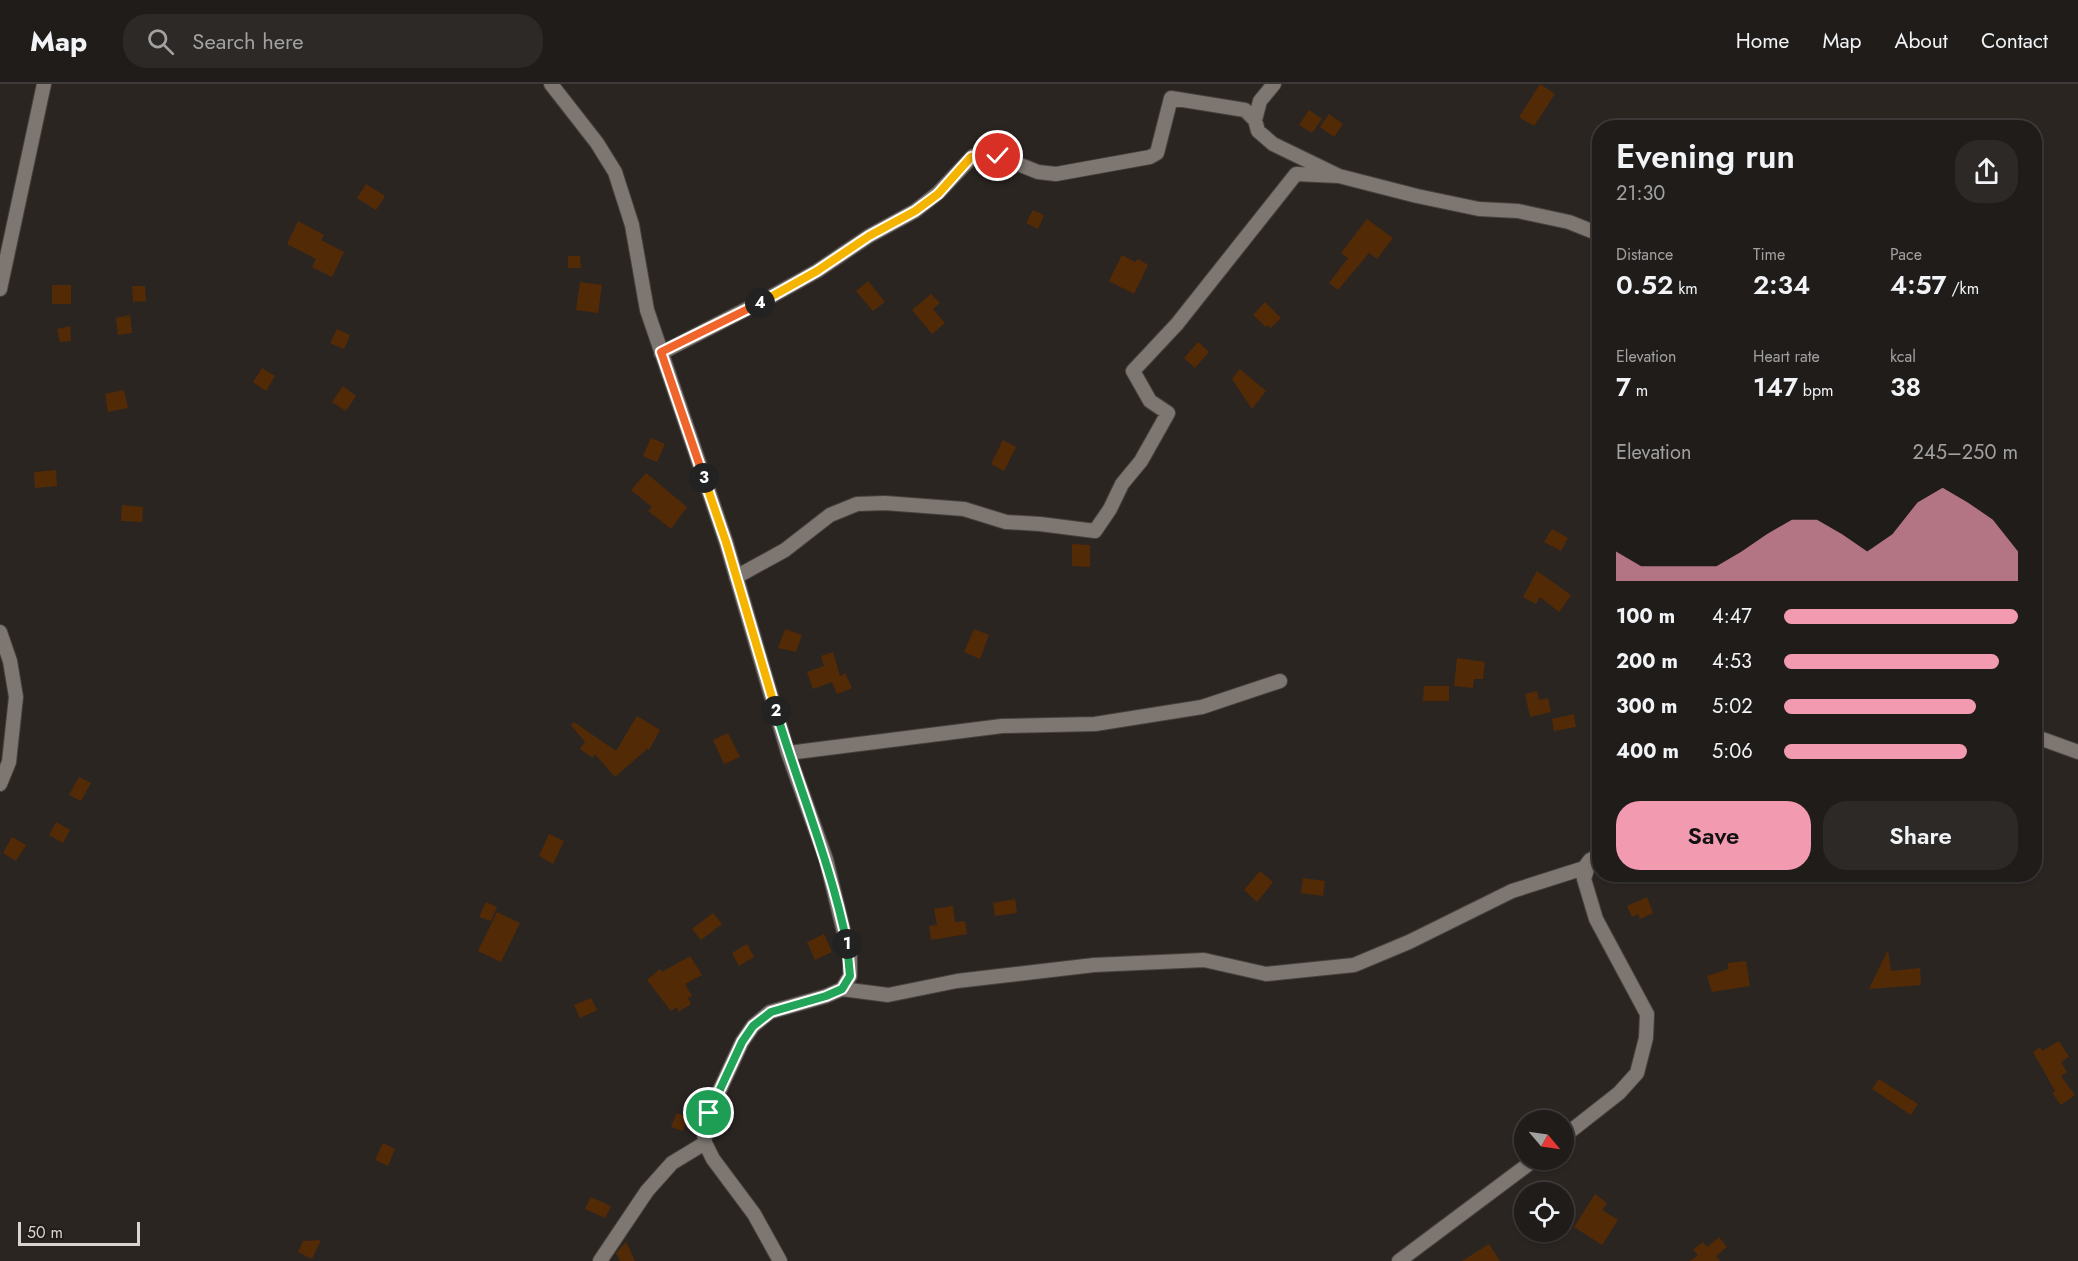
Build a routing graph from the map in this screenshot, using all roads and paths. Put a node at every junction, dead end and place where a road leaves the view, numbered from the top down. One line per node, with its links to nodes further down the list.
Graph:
1 (44, 84): 7 (street)
2 (551, 84): 8 (street)
3 (1274, 84): 4 (street)
4 (1255, 120): 5 (street); 8 (street)
5 (1339, 176): 6 (street); 9 (street)
6 (1592, 231)
7 (0, 288)
8 (661, 352): 9 (street)
9 (736, 577): 14 (street)
10 (0, 633): 15 (street)
11 (1280, 681): 14 (street)
12 (2042, 739): 13 (street)
13 (2078, 752)
14 (789, 753): 18 (street)
15 (0, 784)
16 (1592, 860): 18 (street)
17 (1592, 863): 19 (street)
18 (842, 989): 20 (street)
19 (1574, 1129)
20 (705, 1143): 22 (street); 23 (street)
21 (1521, 1170): 24 (street)
22 (600, 1261)
23 (780, 1261)
24 (1399, 1261)

